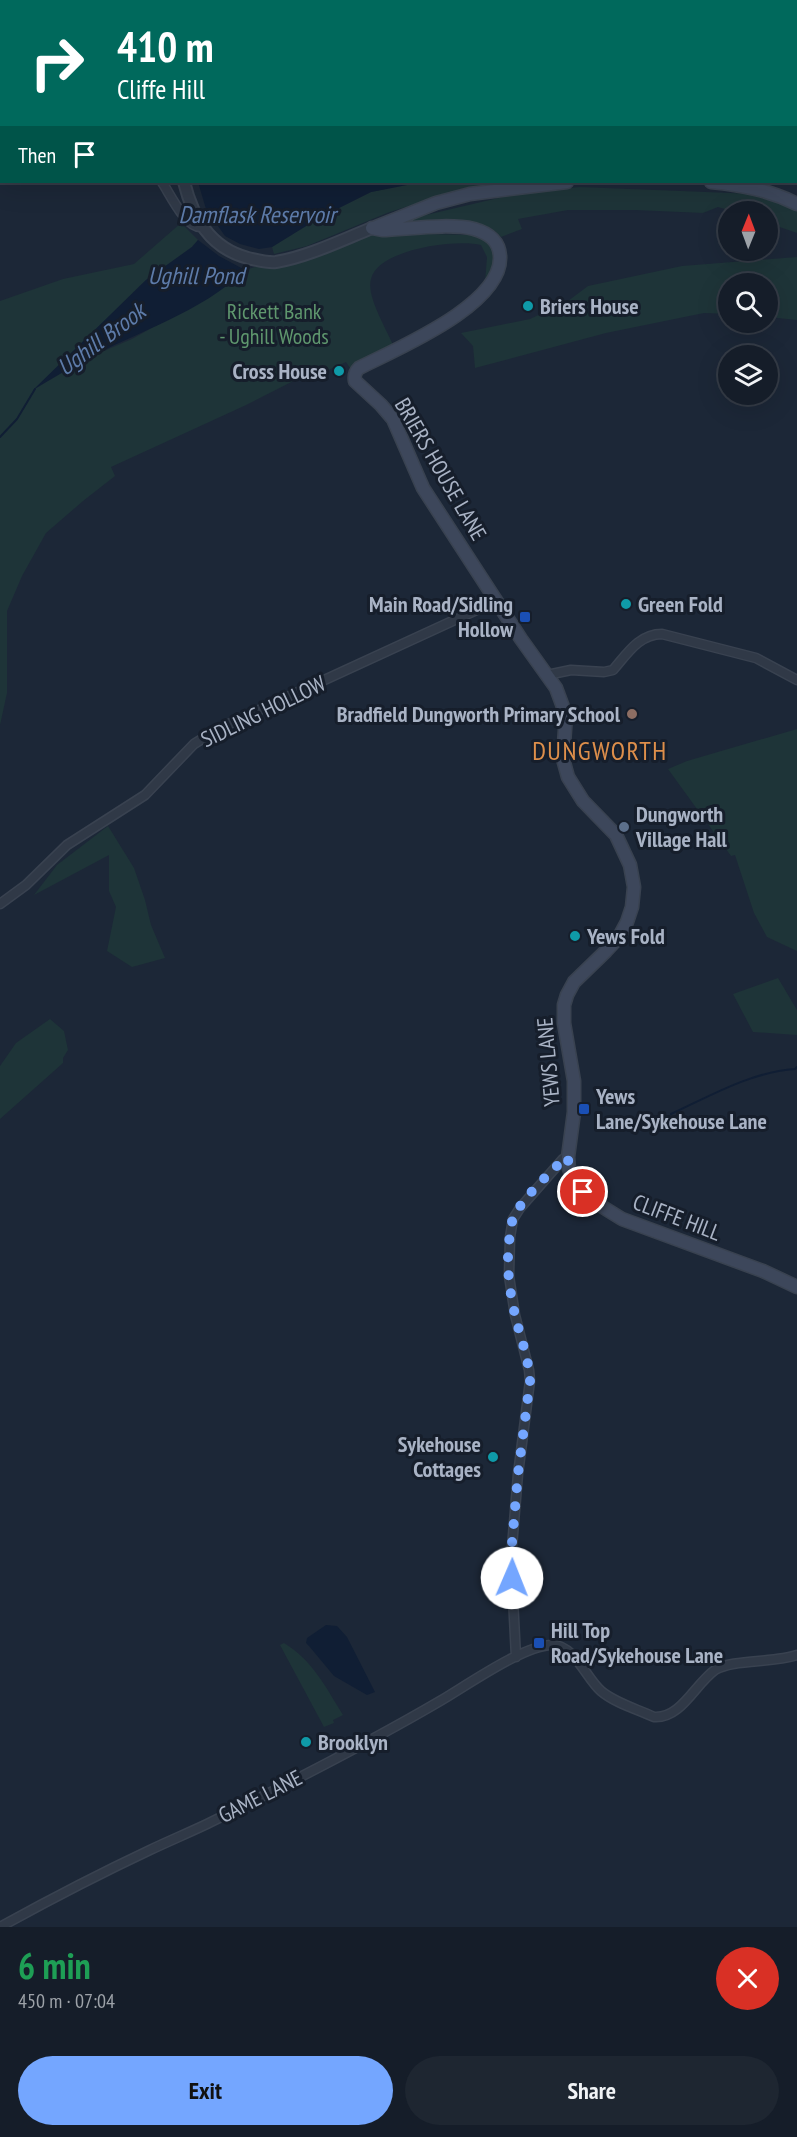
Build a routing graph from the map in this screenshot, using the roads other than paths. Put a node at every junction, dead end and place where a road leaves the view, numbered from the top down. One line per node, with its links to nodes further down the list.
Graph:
1 (163, 183): 6 (street)
2 (184, 183): 6 (street)
3 (556, 183): 7 (main road)
4 (720, 183): 5 (main road)
5 (797, 204)
6 (202, 227): 7 (street)
7 (372, 228): 8 (main road, BRIERS HOUSE LANE)
8 (496, 601): 9 (main road, YEWS LANE); 11 (street, SIDLING HOLLOW)
9 (547, 675): 10 (street); 12 (main road, YEWS LANE)
10 (797, 680)
11 (0, 904)
12 (568, 1157): 13 (main road, CLIFFE HILL); 15 (street)
13 (797, 1287)
14 (797, 1655): 15 (street, GAME LANE)
15 (516, 1657): 16 (street, GAME LANE)
16 (0, 1927)

